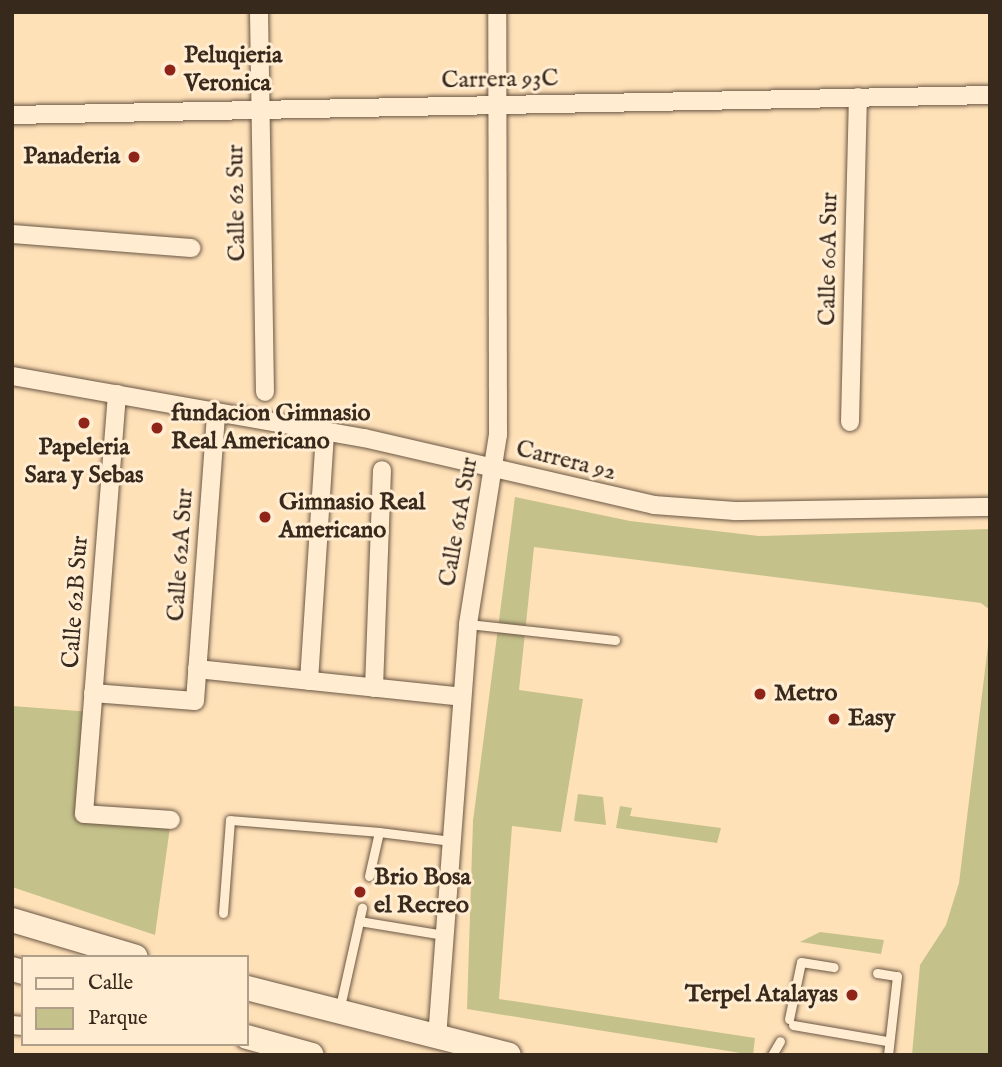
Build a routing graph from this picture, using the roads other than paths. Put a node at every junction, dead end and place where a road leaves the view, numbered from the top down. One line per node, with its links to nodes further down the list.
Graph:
1 (259, 12): 6 (street, Calle 62 Sur)
2 (498, 12): 5 (street, Calle 61A Sur)
3 (990, 95): 4 (street, Carrera 93C)
4 (858, 97): 5 (street, Carrera 93C); 14 (street, Calle 60A Sur)
5 (498, 105): 6 (street, Carrera 93C); 16 (street, Calle 61A Sur)
6 (260, 110): 7 (street, Carrera 93C); 11 (street, Calle 62 Sur)
7 (12, 115)
8 (12, 233): 9 (street)
9 (191, 248)
10 (12, 376): 12 (street, Carrera 92)
11 (265, 392)
12 (117, 394): 13 (street, Carrera 92); 24 (street, Calle 62B Sur)
13 (216, 412): 15 (street, Carrera 92); 21 (street, Calle 62A Sur)
14 (849, 422)
15 (325, 431): 16 (street, Carrera 92); 22 (street)
16 (493, 468): 18 (street, Carrera 92); 19 (street, Calle 61A Sur)
17 (382, 470): 23 (street)
18 (990, 507)
19 (468, 624): 20 (lane); 25 (street, Calle 61A Sur)
20 (615, 640)
21 (197, 669): 22 (street); 24 (street, Calle 62A Sur)
22 (309, 681): 23 (street)
23 (374, 688): 25 (street)
24 (93, 693): 26 (street, Calle 62B Sur)
25 (462, 697): 28 (street, Calle 61A Sur)
26 (171, 820)
27 (379, 832): 28 (lane); 29 (lane); 32 (lane)
28 (451, 841): 36 (street, Calle 61A Sur)
29 (369, 876)
30 (12, 907): 35 (main road)
31 (362, 908): 34 (lane)
32 (223, 913)
33 (12, 920): 35 (main road)
34 (359, 921): 36 (lane); 41 (lane)
35 (58, 935): 37 (main road)
36 (444, 935): 43 (street, Calle 61A Sur)
37 (129, 955)
38 (834, 967): 45 (lane)
39 (877, 973): 45 (lane)
40 (248, 988): 41 (main road)
41 (339, 1013): 43 (main road)
42 (248, 1037): 46 (main road)
43 (437, 1038): 47 (main road)
44 (780, 1041): 48 (lane)
45 (887, 1041): 49 (lane)
46 (312, 1055)
47 (509, 1055)
48 (772, 1055)
49 (888, 1055)

